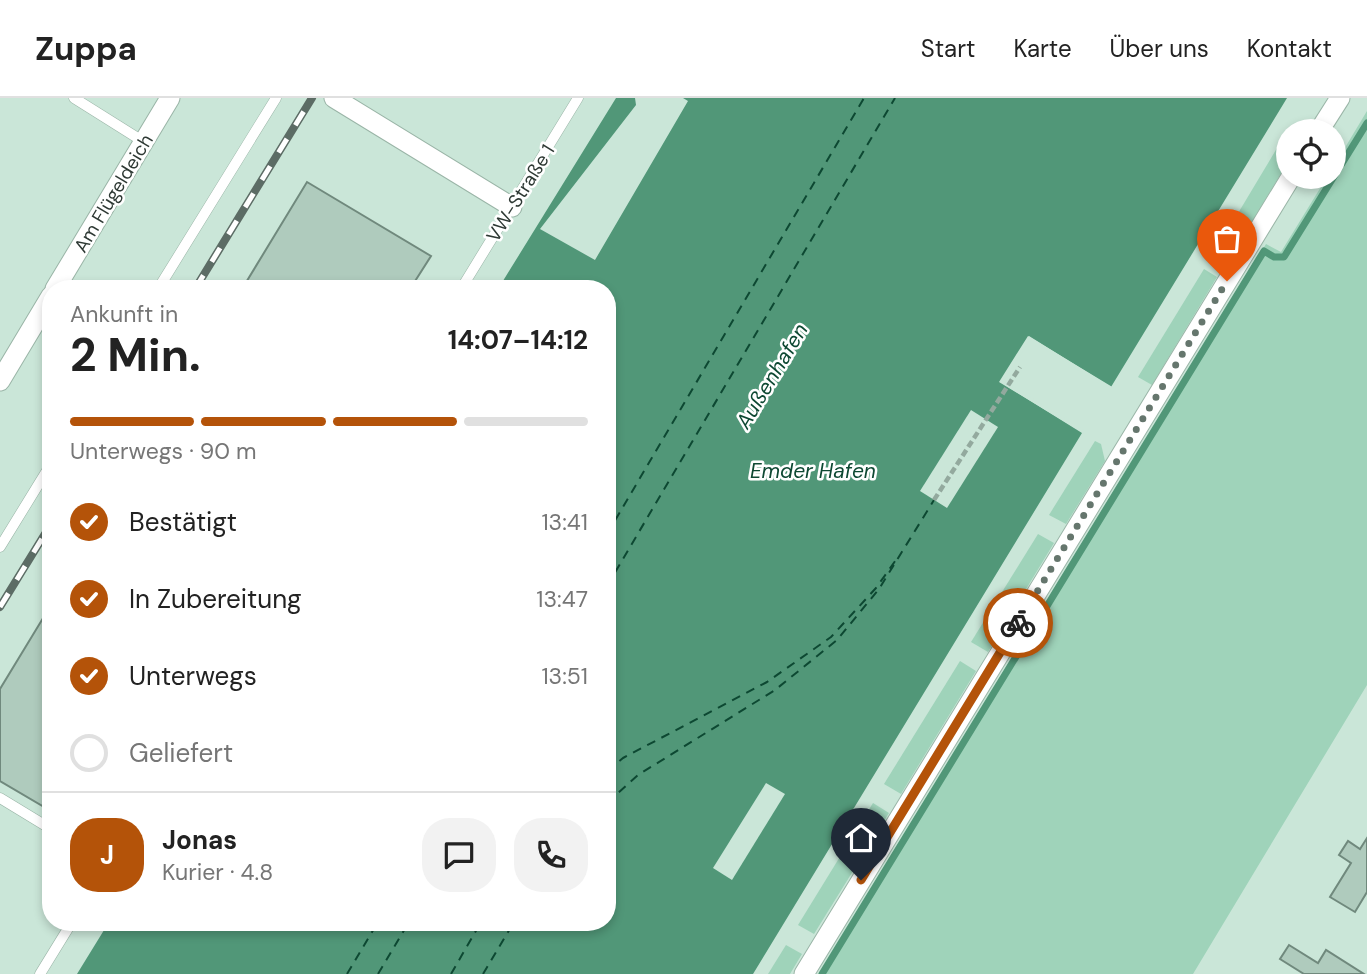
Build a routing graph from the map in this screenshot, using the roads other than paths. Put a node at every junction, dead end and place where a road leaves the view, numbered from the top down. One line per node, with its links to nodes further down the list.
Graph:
1 (74, 98): 8 (lane)
2 (170, 98): 8 (street, Am Flügeldeich)
3 (276, 98): 12 (lane)
4 (334, 98): 10 (street)
5 (578, 98): 10 (lane, VW-Straße 1)
6 (1340, 98): 7 (street)
7 (1327, 119)
8 (144, 142): 11 (street, Am Flügeldeich)
9 (1284, 189): 22 (street)
10 (512, 207): 13 (lane, VW-Straße 1)
11 (60, 280)
12 (165, 280)
13 (467, 280)
14 (42, 311): 15 (street)
15 (0, 381)
16 (42, 479): 17 (lane)
17 (0, 547)
18 (0, 798): 19 (lane)
19 (42, 824)
20 (66, 931): 21 (lane)
21 (40, 974)
22 (804, 974)

